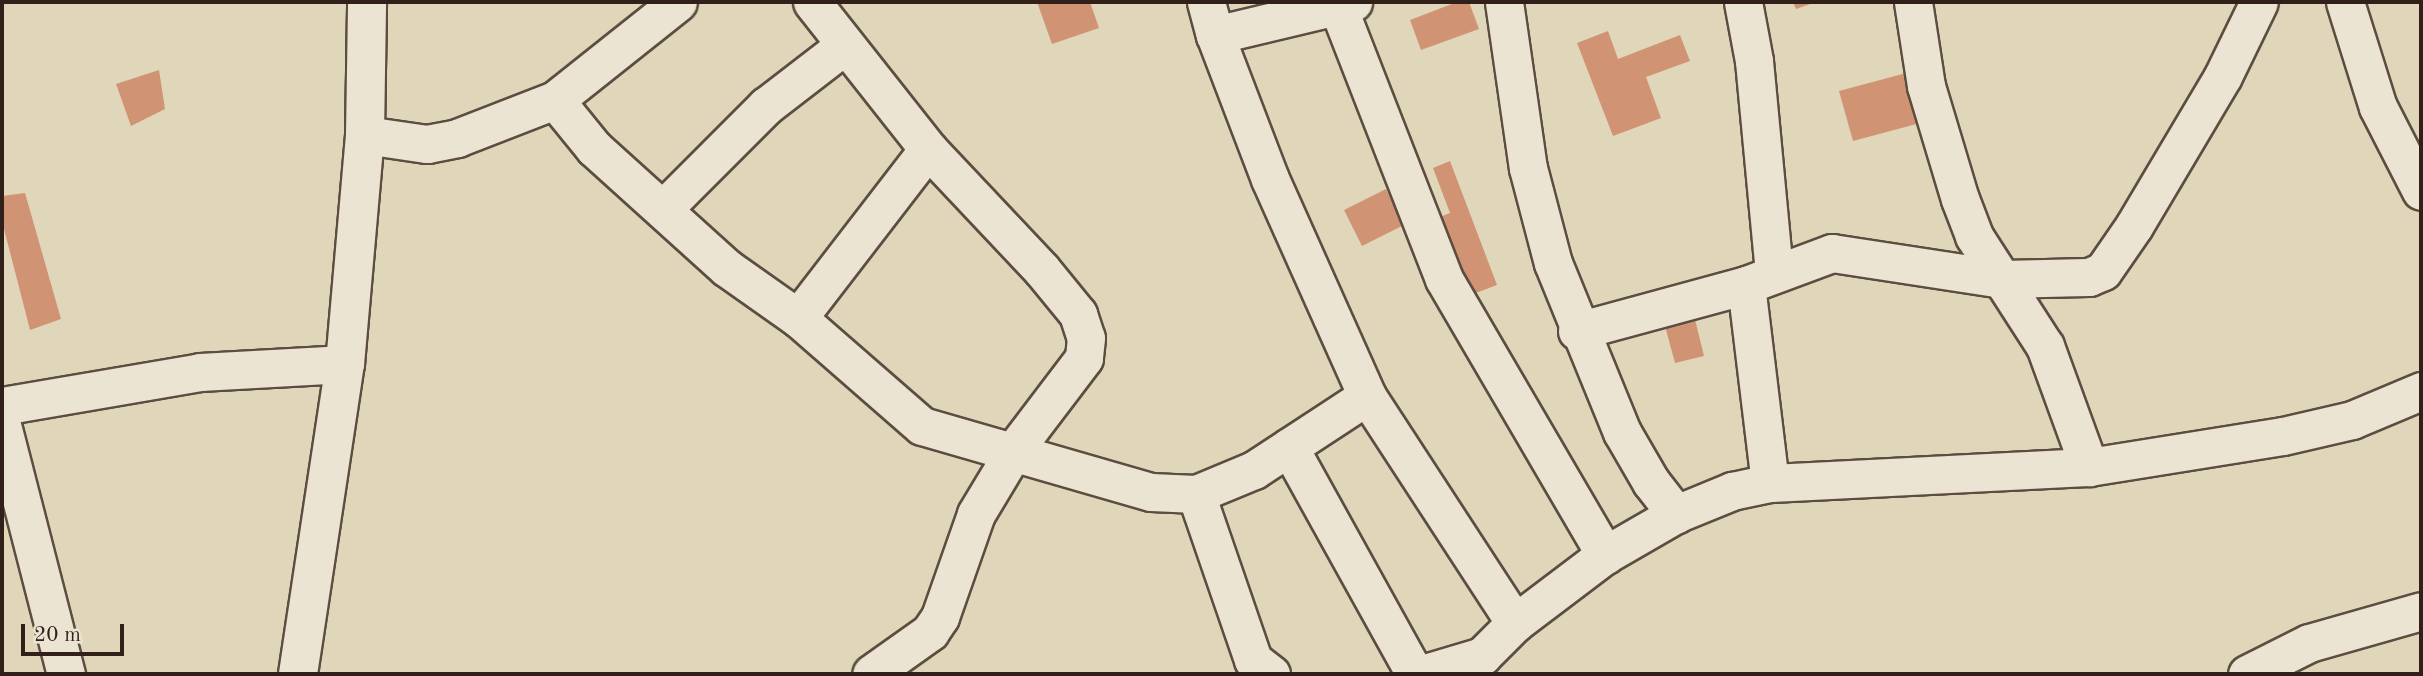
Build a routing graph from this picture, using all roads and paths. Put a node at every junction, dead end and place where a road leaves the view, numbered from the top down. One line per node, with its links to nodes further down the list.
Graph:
1 (367, 2): 13 (street)
2 (678, 2): 12 (street)
3 (812, 2): 11 (street)
4 (1504, 2): 20 (street)
5 (1743, 2): 17 (street)
6 (1913, 2): 18 (street)
7 (2259, 2): 18 (street)
8 (2345, 2): 15 (street)
9 (1346, 4): 10 (street); 32 (street)
10 (1210, 19): 23 (street)
11 (844, 46): 14 (street); 16 (street)
12 (555, 100): 13 (street); 16 (street)
13 (365, 135): 21 (street)
14 (928, 149): 19 (street); 27 (street)
15 (2421, 191)
16 (663, 209): 19 (street)
17 (1760, 279): 18 (street); 20 (street); 29 (street)
18 (2002, 279): 28 (street)
19 (798, 318): 27 (street)
20 (1577, 331): 31 (street)
21 (345, 364): 24 (street); 36 (street)
22 (2421, 391): 28 (street)
23 (1367, 396): 26 (street); 34 (street)
24 (2, 406)
25 (2, 425): 35 (street)
26 (1289, 447): 30 (street); 39 (street)
27 (1015, 449): 30 (street); 37 (street)
28 (2089, 467): 29 (street)
29 (1770, 483): 31 (street)
30 (1196, 494): 38 (street)
31 (1676, 514): 32 (street)
32 (1605, 555): 34 (street)
33 (2421, 611): 41 (street)
34 (1515, 623): 40 (street)
35 (66, 674)
36 (299, 674)
37 (871, 674)
38 (1271, 674)
39 (1415, 674)
40 (1422, 674)
41 (2246, 674)

